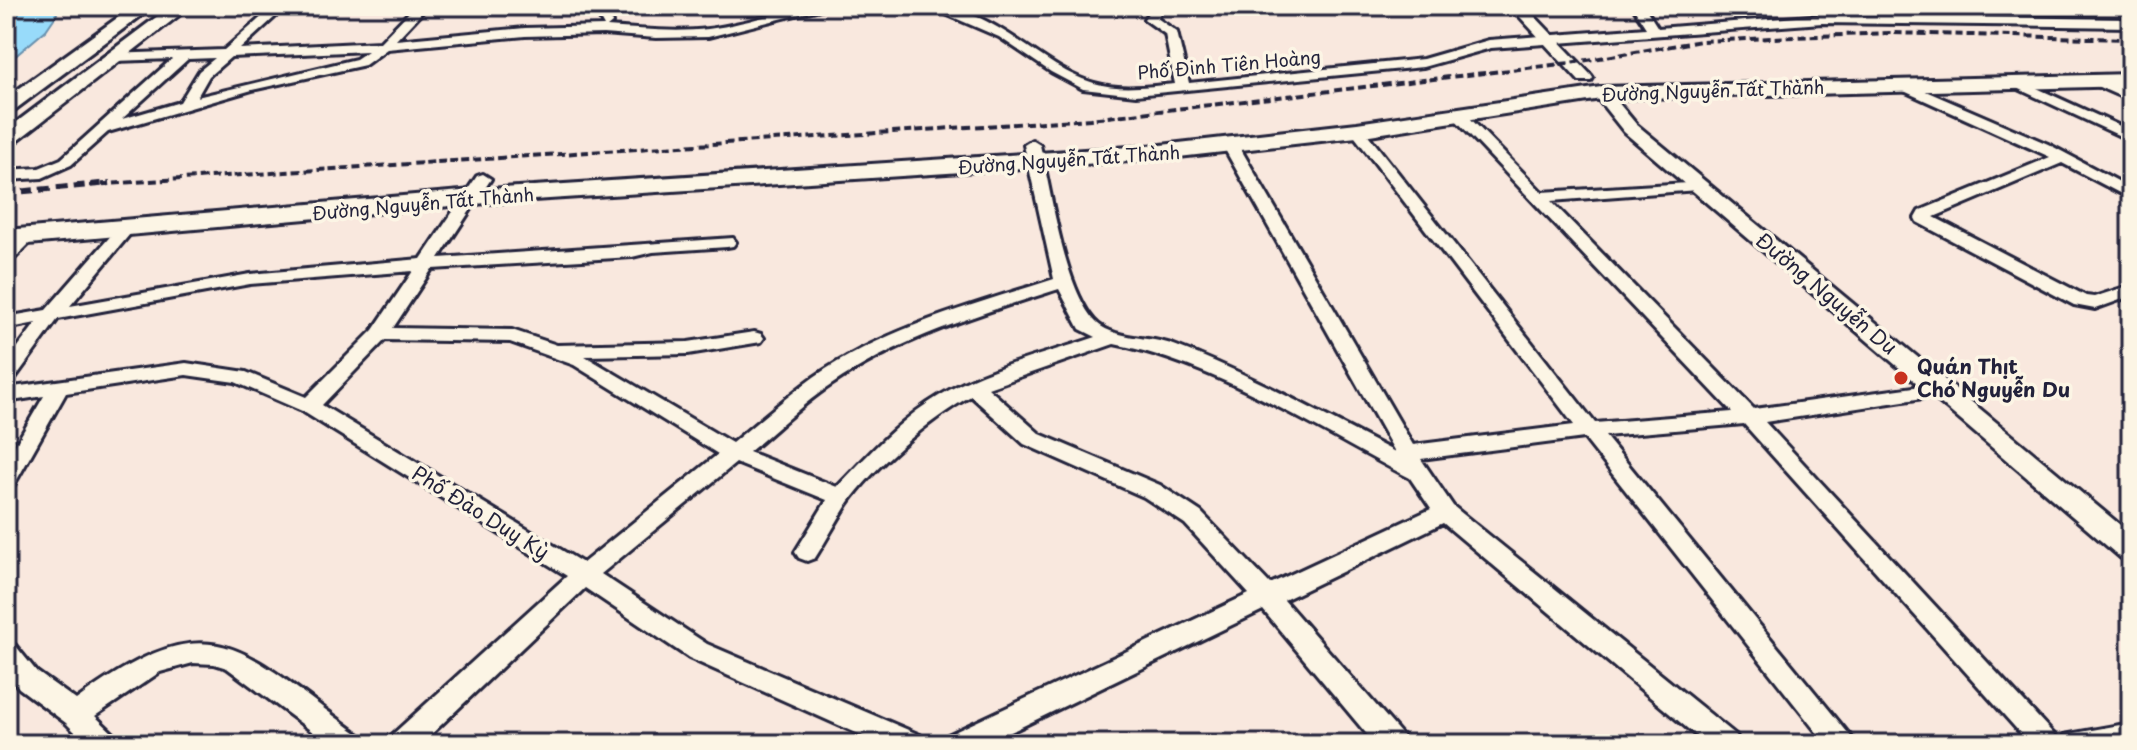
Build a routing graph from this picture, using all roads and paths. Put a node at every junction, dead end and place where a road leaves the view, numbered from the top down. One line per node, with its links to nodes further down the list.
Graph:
1 (145, 6): 30 (main road)
2 (182, 6): 20 (main road)
3 (281, 6): 19 (street)
4 (422, 6): 17 (street)
5 (588, 6): 13 (street)
6 (826, 6): 17 (street)
7 (933, 6): 27 (street, Phố Đinh Tiên Hoàng)
8 (1159, 6): 27 (street)
9 (1517, 6): 16 (street, Đường Nguyễn Du)
10 (1638, 6): 15 (street)
11 (1964, 6): 12 (street)
12 (1980, 19): 14 (street, Phố Đinh Tiên Hoàng); 15 (street, Phố Đinh Tiên Hoàng)
13 (606, 23)
14 (2131, 23)
15 (1654, 31): 16 (street, Phố Đinh Tiên Hoàng)
16 (1545, 38): 26 (street, Đường Nguyễn Du); 27 (street, Phố Đinh Tiên Hoàng)
17 (384, 45): 19 (street); 29 (street)
18 (185, 54): 19 (street); 20 (street); 33 (street)
19 (226, 54): 29 (street)
20 (115, 57): 36 (main road)
21 (2131, 66): 22 (main road, Đường Nguyễn Tất Thành)
22 (1891, 78): 25 (main road, Đường Nguyễn Tất Thành); 26 (main road, Đường Nguyễn Tất Thành); 39 (street)
23 (2095, 80): 24 (main road, Đường Nguyễn Tất Thành); 25 (main road, Đường Nguyễn Tất Thành); 28 (street)
24 (2131, 80)
25 (2015, 82): 35 (street)
26 (1593, 86): 31 (main road, Đường Nguyễn Tất Thành); 32 (main road, Đường Nguyễn Tất Thành); 41 (street, Đường Nguyễn Du)
27 (1183, 88)
28 (2131, 97)
29 (186, 104): 33 (street)
30 (6, 107)
31 (1337, 111): 34 (main road); 38 (main road, Đường Nguyễn Tất Thành)
32 (1458, 114): 34 (main road, Đường Nguyễn Tất Thành); 44 (street)
33 (102, 129): 40 (street)
34 (1355, 130): 37 (main road, Đường Nguyễn Tất Thành); 67 (street)
35 (2131, 137)
36 (6, 140)
37 (1231, 146): 38 (main road, Đường Nguyễn Tất Thành); 69 (street)
38 (1034, 154): 42 (main road, Đường Nguyễn Tất Thành); 52 (street)
39 (2061, 158): 43 (street); 53 (street)
40 (6, 175)
41 (1698, 185): 44 (street); 63 (street, Đường Nguyễn Du)
42 (478, 188): 45 (main road, Đường Nguyễn Tất Thành); 51 (street)
43 (2131, 194)
44 (1538, 197): 66 (street)
45 (323, 202): 46 (main road, Đường Nguyễn Tất Thành); 47 (main road, Đường Nguyễn Tất Thành)
46 (6, 221)
47 (127, 228): 48 (main road, Đường Nguyễn Tất Thành); 54 (street)
48 (16, 238): 50 (street)
49 (727, 242): 51 (street)
50 (6, 257)
51 (429, 264): 54 (street); 56 (street)
52 (1064, 282): 58 (street); 68 (street)
53 (2131, 290)
54 (51, 316): 55 (street); 60 (street)
55 (6, 323)
56 (380, 334): 59 (street); 65 (street)
57 (754, 338): 59 (street)
58 (1113, 338): 61 (street); 69 (street)
59 (554, 350): 68 (street)
60 (6, 377)
61 (974, 387): 71 (street); 76 (street)
62 (59, 388): 64 (street, Phố Đào Duy Kỳ); 65 (street, Phố Đào Duy Kỳ); 70 (street)
63 (1943, 389): 66 (street); 73 (street, Đường Nguyễn Du)
64 (6, 395)
65 (309, 406): 75 (street, Phố Đào Duy Kỳ)
66 (1749, 417): 67 (street); 88 (street)
67 (1589, 430): 69 (street); 87 (street)
68 (732, 453): 71 (street); 75 (street)
69 (1414, 463): 72 (street)
70 (6, 480)
71 (841, 497): 74 (street)
72 (1445, 512): 76 (street); 86 (street)
73 (2131, 550)
74 (807, 552)
75 (584, 575): 82 (street); 83 (street, Phố Đào Duy Kỳ)
76 (1268, 598): 84 (street); 85 (street)
77 (6, 652): 78 (street)
78 (76, 715): 80 (street); 81 (street)
79 (2131, 735): 89 (street)
80 (105, 744)
81 (350, 744)
82 (402, 744)
83 (910, 744)
84 (958, 744)
85 (1392, 744)
86 (1726, 744)
87 (1843, 744)
88 (2048, 744)
89 (2074, 744)

